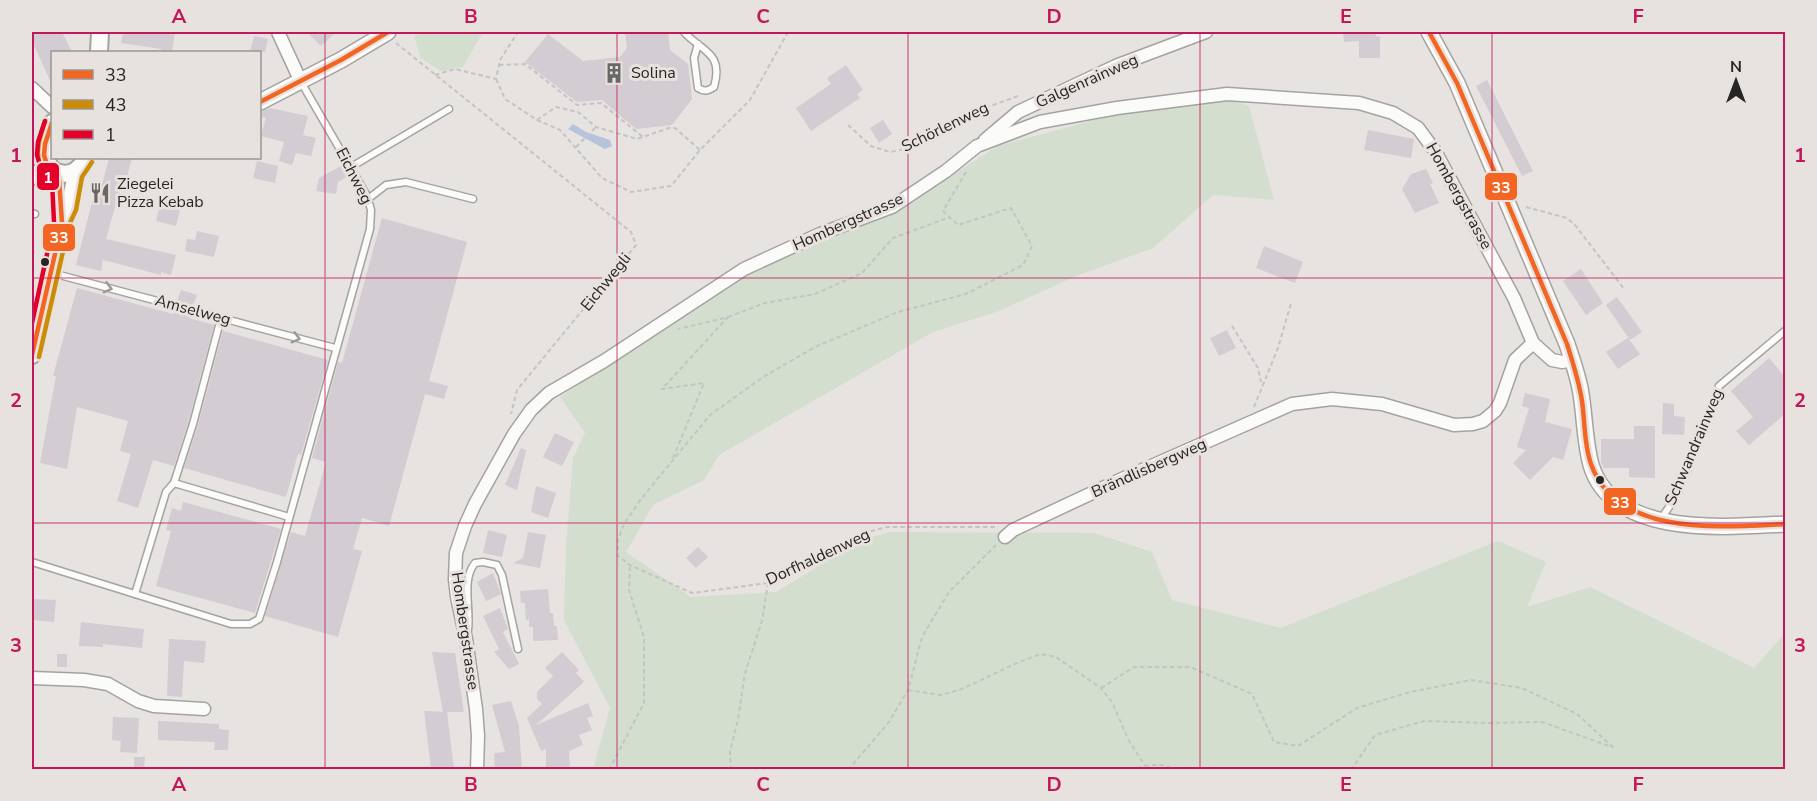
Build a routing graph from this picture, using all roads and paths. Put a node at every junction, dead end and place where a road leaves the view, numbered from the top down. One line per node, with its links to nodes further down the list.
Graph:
1 (100, 32): 10 (main road)
2 (278, 32): 14 (street)
3 (386, 32): 12 (path, Eichwegli); 14 (street)
4 (518, 32): 11 (path)
5 (684, 32): 9 (lane)
6 (788, 32): 27 (path)
7 (1206, 32): 25 (street, Galgenrainweg)
8 (1429, 32): 36 (street)
9 (698, 44): 9 (lane)
10 (99, 51)
11 (499, 65): 13 (path); 24 (path)
12 (435, 75): 13 (path); 53 (path, Eichwegli)
13 (496, 79): 20 (path)
14 (301, 82): 17 (street); 31 (lane, Eichweg)
15 (32, 88): 18 (street)
16 (1024, 94): 21 (path, Schörlenweg)
17 (261, 102)
18 (51, 106)
19 (449, 109): 31 (lane)
20 (537, 120): 23 (path); 26 (path)
21 (848, 125)
22 (51, 126): 28 (main road)
23 (596, 127): 24 (path); 26 (path)
24 (643, 137): 27 (path)
25 (977, 146): 37 (path); 45 (street, Hombergstrasse); 48 (street, Hombergstrasse)
26 (576, 147): 27 (path)
27 (700, 150)
28 (44, 151): 29 (main road); 32 (main road)
29 (32, 163)
30 (82, 164): 32 (main road); 38 (main road)
31 (351, 167): 34 (lane, Eichweg)
32 (54, 172): 33 (main road); 38 (main road)
33 (32, 176)
34 (368, 199): 35 (lane); 49 (lane, Eichweg)
35 (473, 199)
36 (1509, 203): 40 (path); 51 (street)
37 (950, 217): 42 (path); 55 (path)
38 (62, 223): 39 (main road)
39 (51, 273): 43 (lane, Amselweg, one-way to 43); 47 (main road)
40 (1625, 290)
41 (1291, 303): 52 (path)
42 (728, 317): 45 (path); 55 (path)
43 (221, 318): 49 (lane, Amselweg, one-way to 49); 56 (lane)
44 (1232, 326): 52 (path)
45 (654, 328): 65 (street, Hombergstrasse)
46 (1785, 330): 58 (lane, Schwandrainweg)
47 (34, 336): 50 (main road)
48 (1533, 343): 51 (street, Hombergstrasse); 54 (street, Brändlisbergweg)
49 (335, 348): 57 (lane, Eichweg)
50 (32, 355)
51 (1572, 360): 58 (street)
52 (1262, 384): 54 (path)
53 (511, 416)
54 (1255, 419): 60 (street, Brändlisbergweg)
55 (671, 462): 62 (path)
56 (174, 483): 57 (lane); 64 (lane)
57 (289, 518): 64 (lane, Eichweg)
58 (1660, 521): 59 (street)
59 (1785, 524)
60 (1009, 533): 63 (path, Dorfhaldenweg); 69 (path)
61 (32, 562): 64 (lane, Eichweg)
62 (630, 565): 63 (path, Dorfhaldenweg); 73 (path)
63 (768, 583): 74 (path)
64 (135, 594)
65 (466, 639): 66 (lane); 72 (street, Hombergstrasse)
66 (518, 649)
67 (32, 678): 70 (street)
68 (1101, 688): 69 (path); 71 (path); 78 (path)
69 (908, 690): 75 (path)
70 (204, 709)
71 (1145, 766): 76 (path); 77 (path)
72 (477, 770)
73 (609, 770)
74 (731, 770)
75 (848, 770)
76 (1130, 770)
77 (1175, 770)
78 (1351, 770)

